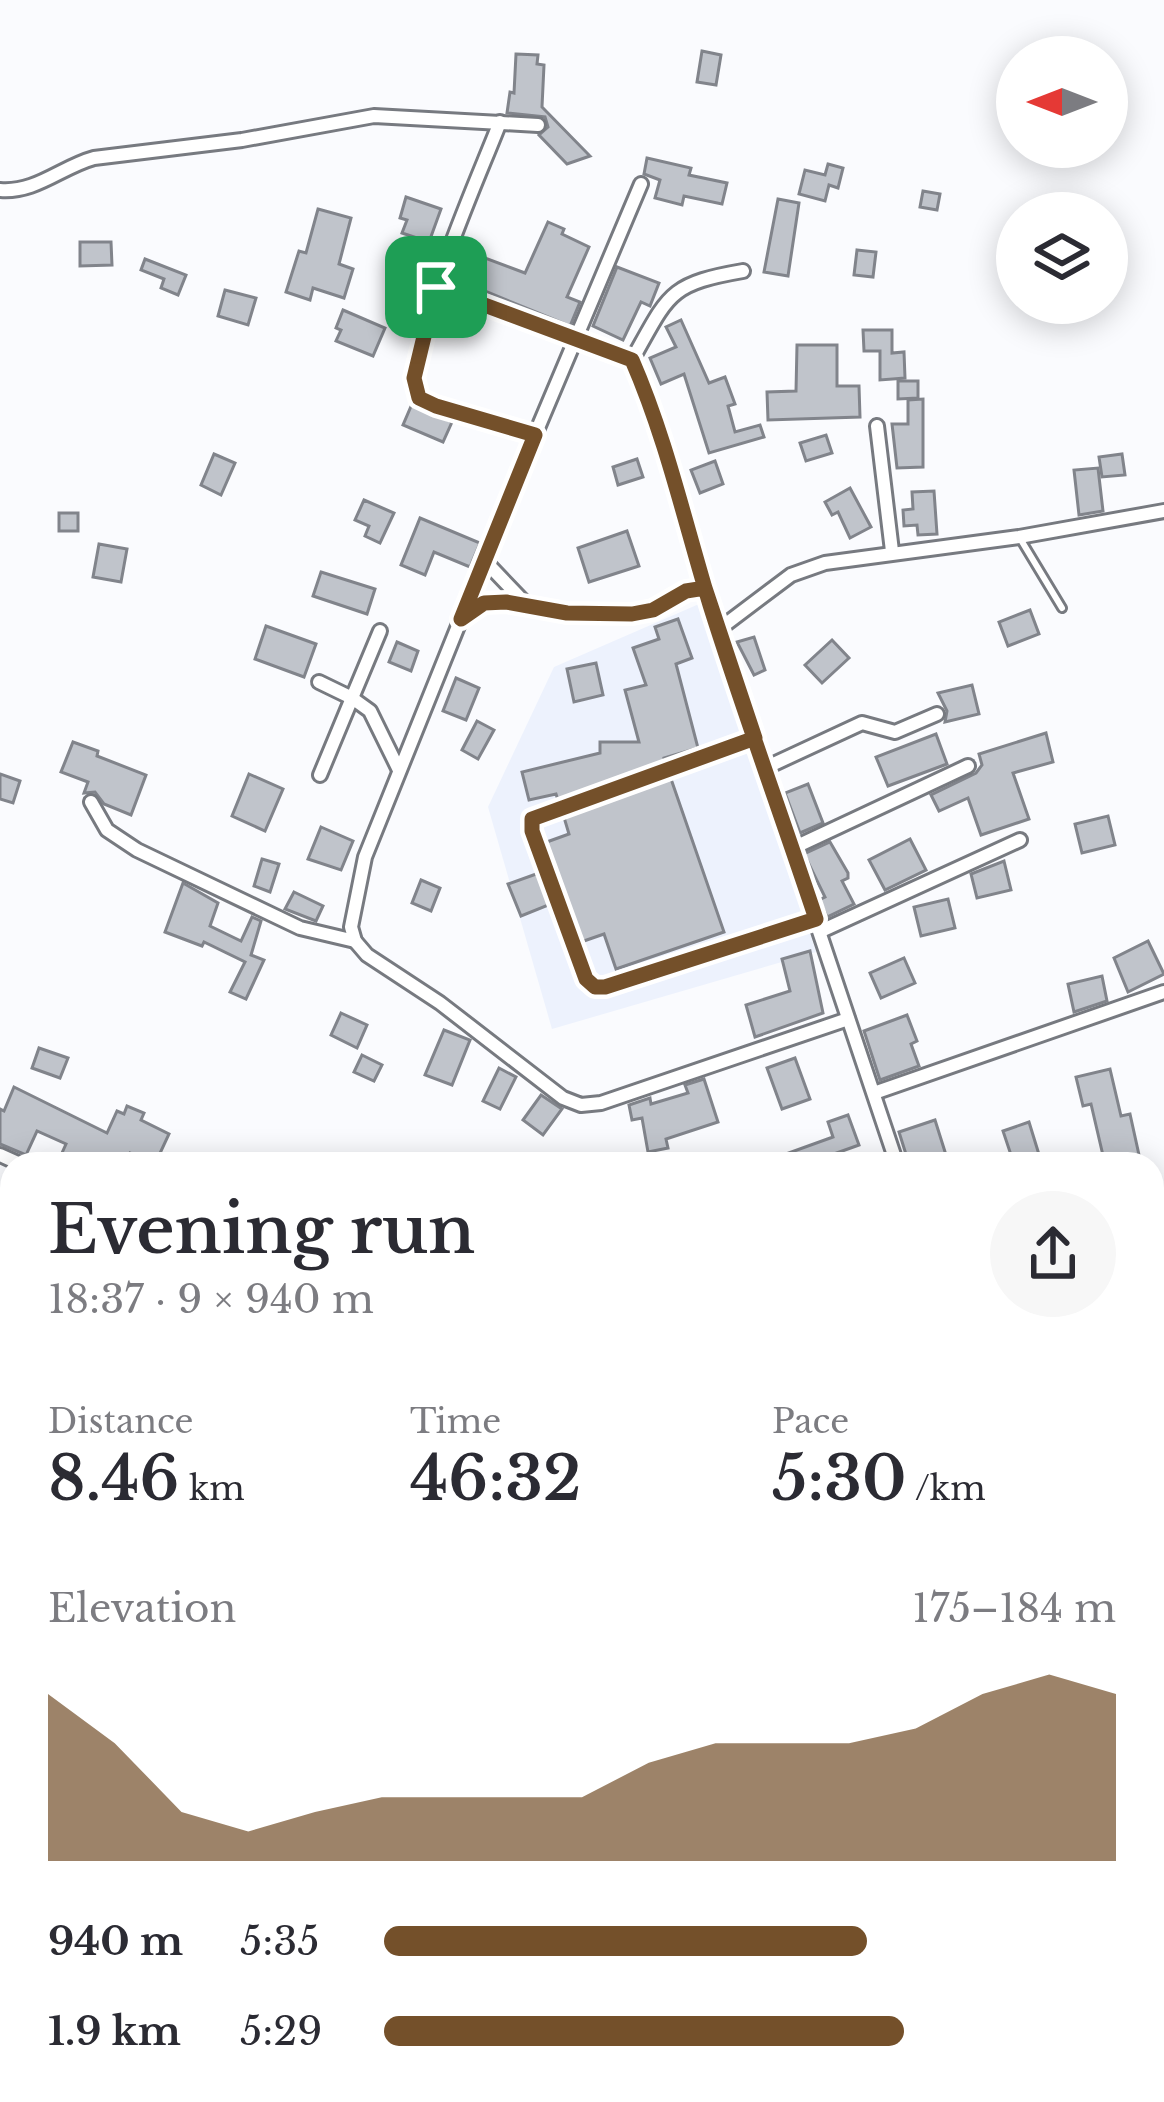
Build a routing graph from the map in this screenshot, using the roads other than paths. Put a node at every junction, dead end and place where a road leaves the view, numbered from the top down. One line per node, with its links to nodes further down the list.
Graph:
1 (500, 122): 2 (street); 4 (street); 6 (street)
2 (538, 125)
3 (641, 184): 7 (street)
4 (0, 190)
5 (743, 271): 8 (street)
6 (436, 287): 7 (street); 10 (street)
7 (574, 341): 8 (street); 10 (street)
8 (632, 360): 15 (street)
9 (877, 426): 13 (street)
10 (535, 435): 14 (street)
11 (1164, 511): 12 (street)
12 (1019, 537): 13 (street); 17 (lane)
13 (892, 551): 19 (street)
14 (484, 560): 16 (street); 18 (street)
15 (705, 588): 16 (street); 19 (street)
16 (524, 602): 18 (street)
17 (1062, 608)
18 (461, 619): 27 (street)
19 (718, 630): 24 (street)
20 (380, 631): 22 (street)
21 (319, 682): 22 (street)
22 (352, 698): 27 (street); 28 (street)
23 (937, 714): 26 (street)
24 (755, 738): 26 (street); 32 (lane)
25 (968, 766): 31 (street)
26 (765, 768): 31 (street)
27 (400, 771): 33 (street)
28 (320, 775)
29 (91, 802): 33 (street)
30 (1020, 840): 32 (street)
31 (793, 848): 32 (street)
32 (818, 925): 35 (street)
33 (355, 941): 35 (street)
34 (1164, 992): 36 (street)
35 (848, 1019): 36 (street)
36 (874, 1093): 37 (street)
37 (894, 1152)

